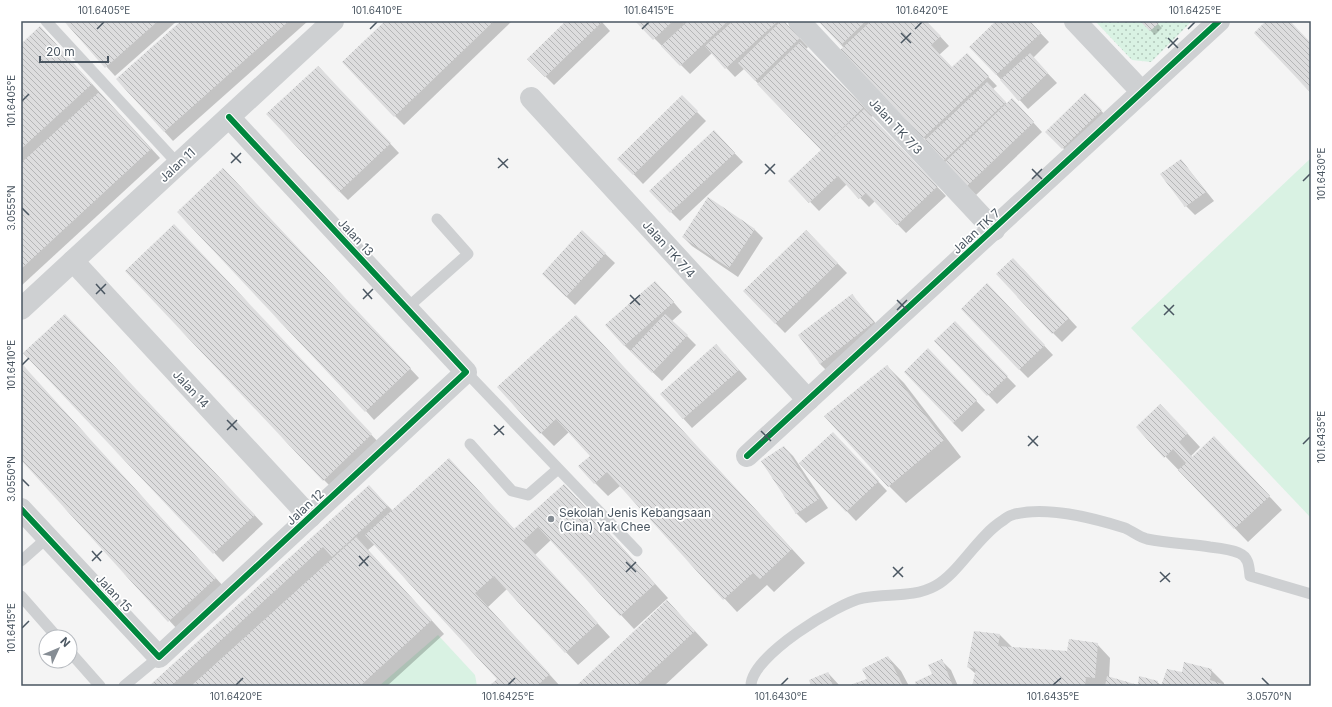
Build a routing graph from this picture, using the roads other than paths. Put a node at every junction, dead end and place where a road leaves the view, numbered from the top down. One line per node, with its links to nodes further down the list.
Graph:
1 (46, 21): 9 (lane)
2 (333, 21): 8 (street, Jalan 11)
3 (799, 21): 11 (street, Jalan TK 7/3)
4 (1075, 21): 6 (street)
5 (1219, 21): 6 (street, Jalan TK 7)
6 (1142, 92): 11 (street, Jalan TK 7)
7 (531, 98): 16 (street, Jalan TK 7/4)
8 (229, 117): 9 (street, Jalan 11); 13 (street, Jalan 13)
9 (178, 164): 12 (street, Jalan 11)
10 (437, 220): 13 (lane)
11 (994, 230): 16 (street, Jalan TK 7)
12 (73, 261): 14 (street, Jalan 11); 21 (street, Jalan 14)
13 (407, 308): 15 (street, Jalan 13)
14 (21, 309)
15 (466, 372): 19 (lane); 21 (street, Jalan 12)
16 (808, 400): 18 (street, Jalan TK 7)
17 (470, 444): 19 (lane)
18 (747, 456)
19 (558, 469): 23 (lane)
20 (21, 509): 22 (street, Jalan 15)
21 (310, 517): 28 (street, Jalan 12)
22 (47, 538): 24 (lane); 28 (street, Jalan 15)
23 (637, 551)
24 (21, 561)
25 (1311, 594): 32 (lane)
26 (21, 596): 27 (lane)
27 (50, 629)
28 (159, 657): 31 (lane)
29 (78, 661): 30 (lane)
30 (100, 686)
31 (124, 686)
32 (751, 686)

